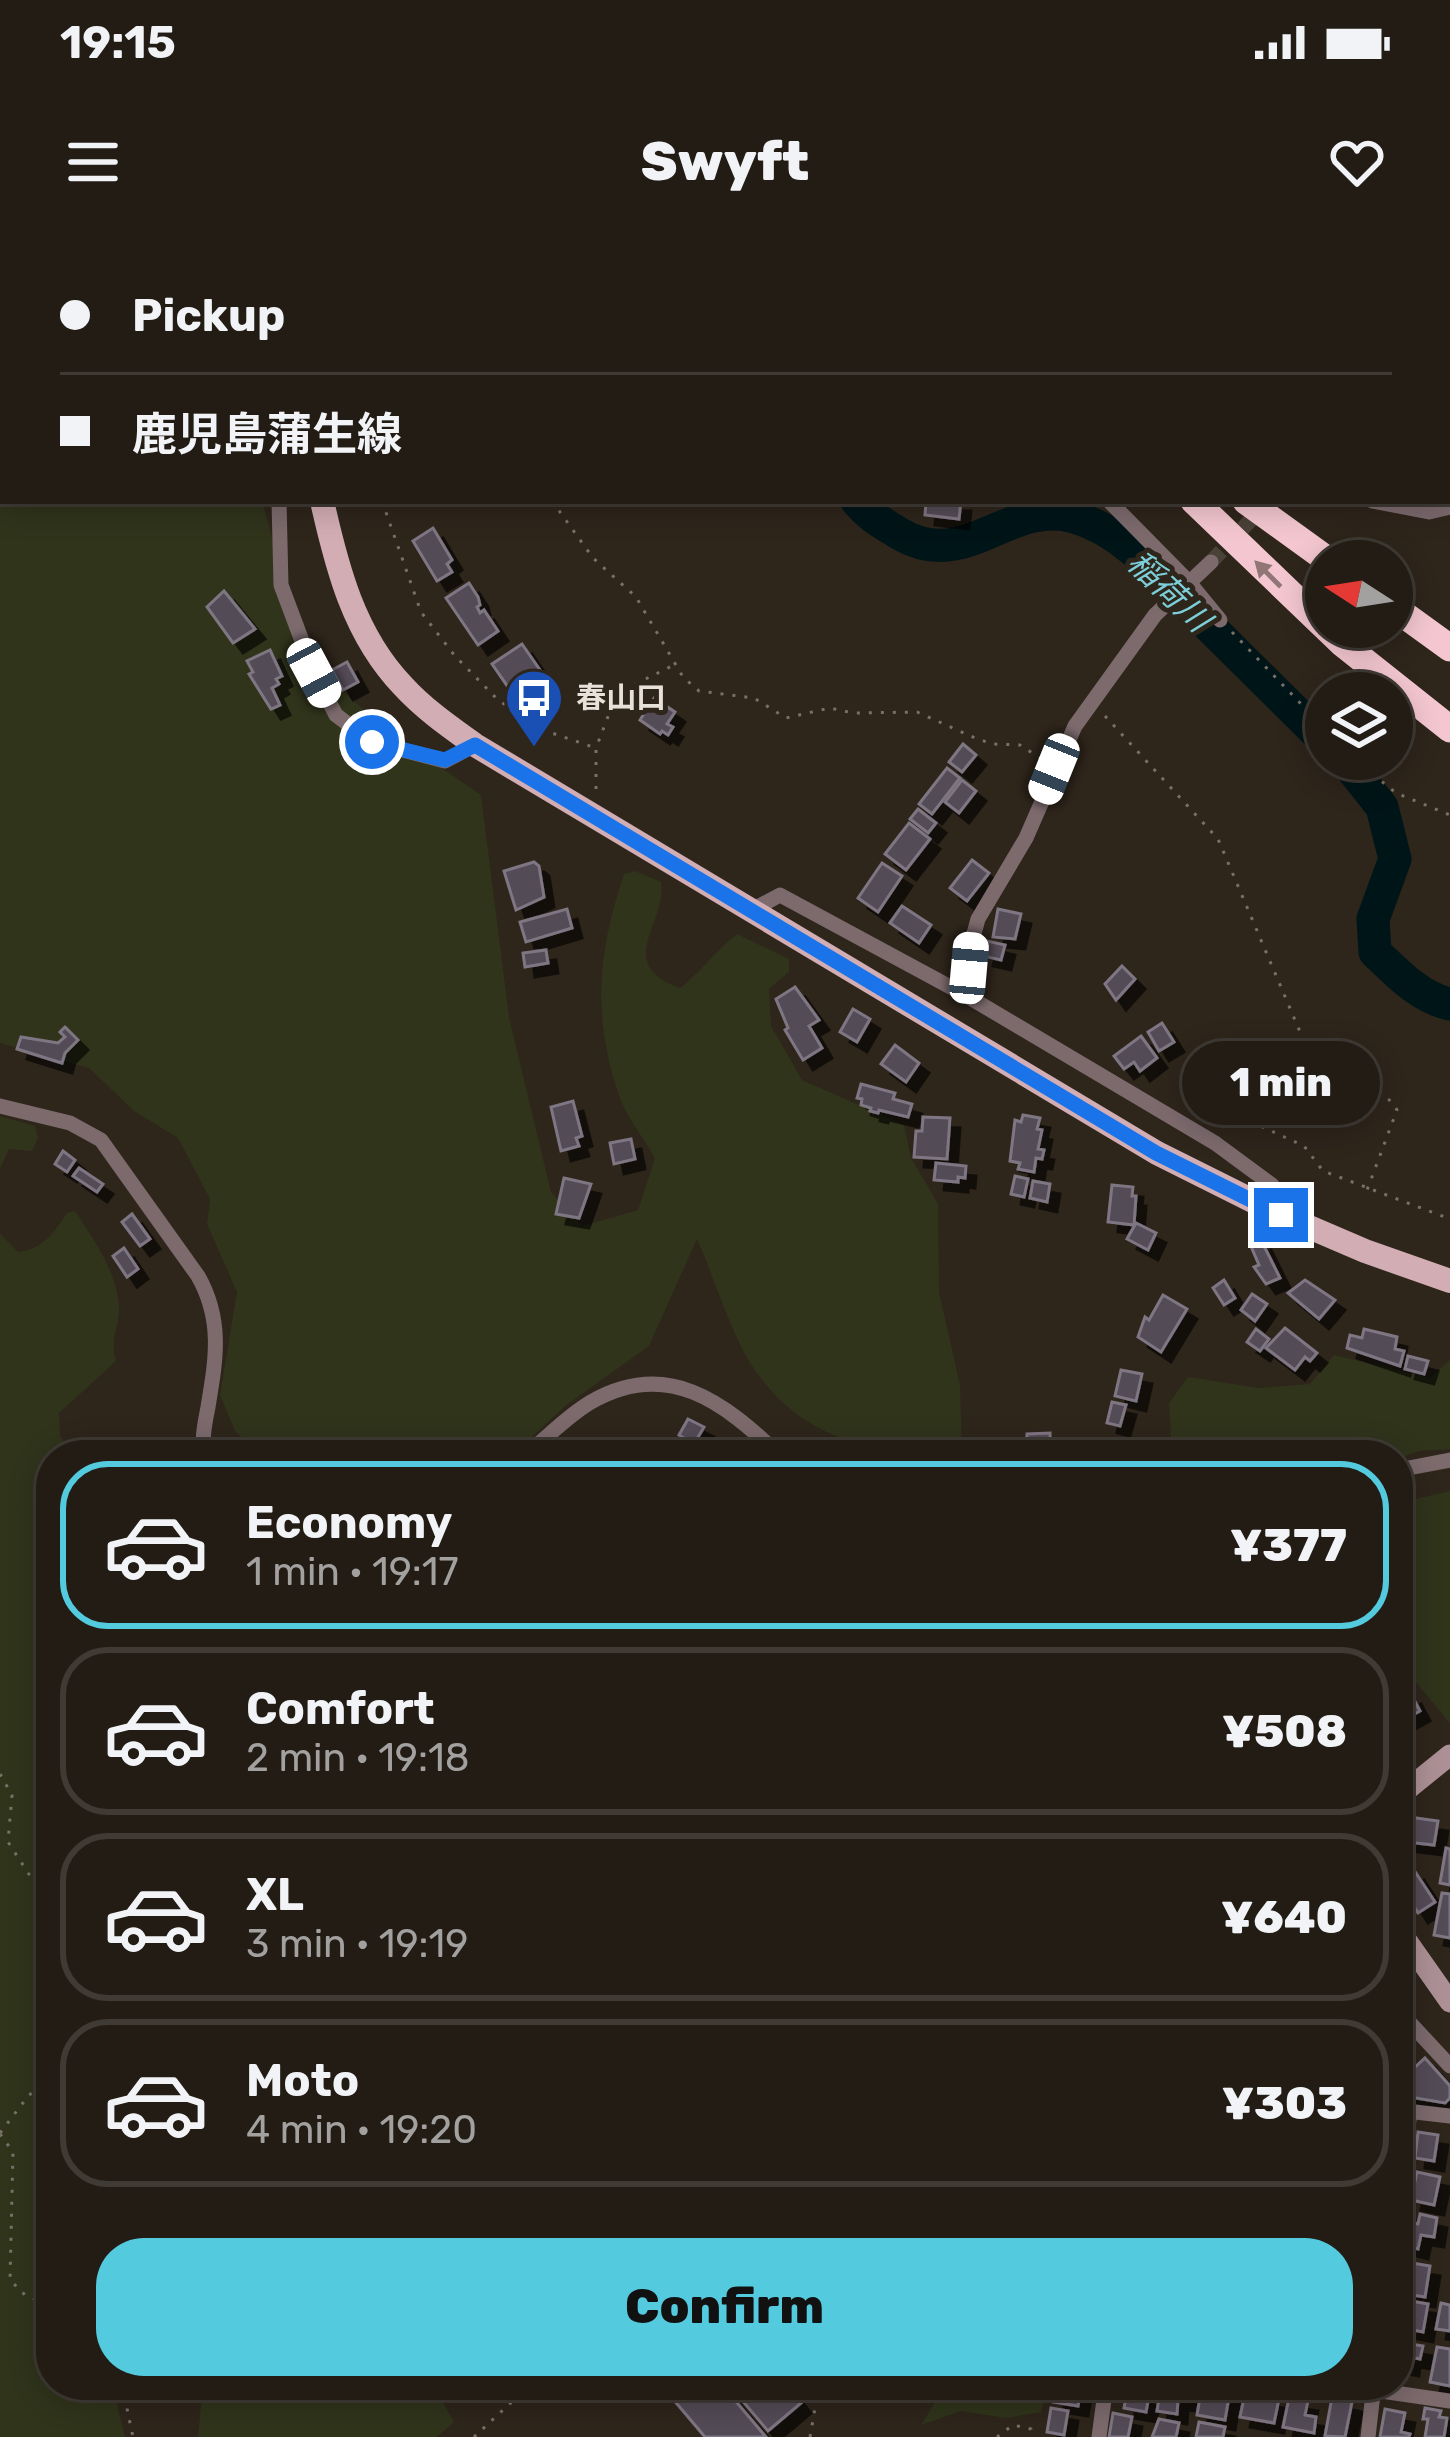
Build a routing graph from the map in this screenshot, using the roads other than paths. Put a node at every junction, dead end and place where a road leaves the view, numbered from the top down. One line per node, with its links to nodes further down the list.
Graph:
1 (279, 504): 15 (street)
2 (323, 504): 15 (main road)
3 (1112, 504): 10 (street)
4 (1198, 504): 14 (highway, one-way to 4)
5 (1250, 504): 8 (highway)
6 (1388, 504): 7 (street)
7 (1450, 507)
8 (1305, 544)
9 (1211, 562): 10 (street)
10 (1188, 581): 11 (street); 17 (street)
11 (1220, 620)
12 (1413, 621): 13 (highway)
13 (1450, 648)
14 (1450, 729)
15 (475, 745): 16 (main road)
16 (752, 910): 17 (street); 19 (main road)
17 (967, 996): 19 (street)
18 (0, 1106): 21 (street)
19 (1281, 1215): 20 (main road)
20 (1450, 1281)
21 (205, 1440)
22 (543, 1440): 23 (street)
23 (762, 1440)
24 (1450, 1460): 25 (street)
25 (1413, 1466)
26 (1450, 1755): 27 (street)
27 (1413, 1785)
28 (1413, 1949): 29 (street)
29 (1450, 2002)
30 (1413, 2026): 31 (street)
31 (1450, 2066)
32 (1413, 2112): 33 (street)
33 (1450, 2116)
34 (1413, 2394): 37 (street)
35 (1104, 2400): 38 (street)
36 (1372, 2400): 39 (street)
37 (1450, 2401)
38 (1099, 2437)
39 (1367, 2437)

